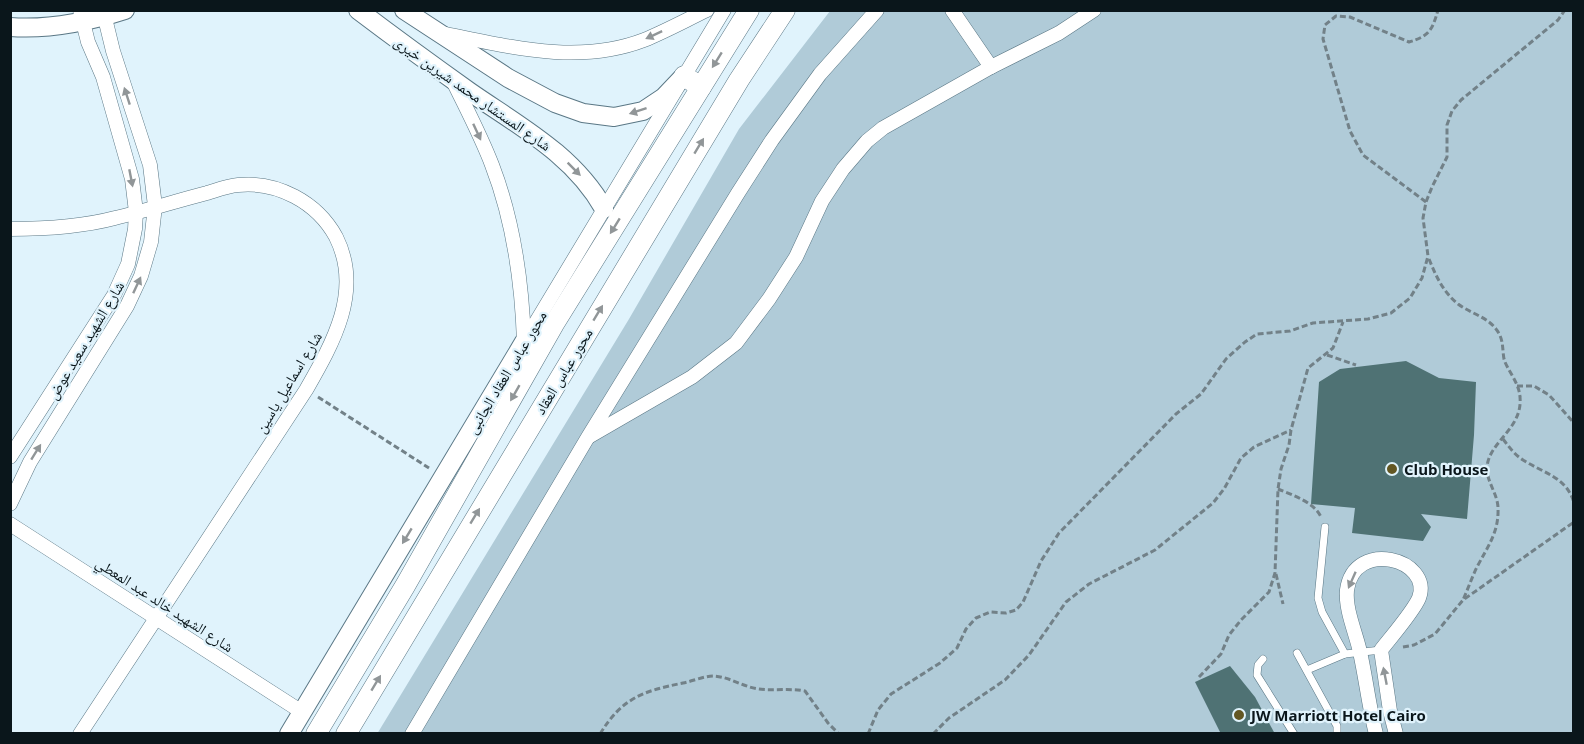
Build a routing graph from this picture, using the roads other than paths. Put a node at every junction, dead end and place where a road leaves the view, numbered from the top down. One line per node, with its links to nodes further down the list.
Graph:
1 (125, 10): 11 (street)
2 (358, 10): 17 (street, شارع المستشار محمد شيرين خيرى)
3 (404, 10): 14 (street, شارع المستشار محمد شيرين خيرى)
4 (707, 10): 14 (street, one-way to 14)
5 (724, 10): 16 (street, محور عباس العقاد الجانبى)
6 (749, 10): 18 (main road, محور عباس العقاد, one-way to 18)
7 (784, 10): 31 (main road, محور عباس العقاد, one-way to 7)
8 (877, 10): 25 (street)
9 (952, 10): 15 (street)
10 (1094, 10): 15 (street)
11 (104, 14): 12 (street); 19 (street, شارع الشهيد سعيد عوض, one-way to 11)
12 (81, 17): 13 (street); 21 (street, شارع الشهيد سعيد عوض, one-way to 21)
13 (10, 27)
14 (439, 33): 16 (street, شارع المستشار محمد شيرين خيرى, one-way to 14)
15 (991, 67): 25 (street)
16 (684, 76): 18 (main road); 20 (street, محور عباس العقاد الجانبى)
17 (452, 79): 20 (street, شارع المستشار محمد شيرين خيرى, one-way to 20); 24 (street, one-way to 24)
18 (701, 87): 23 (main road, محور عباس العقاد, one-way to 23)
19 (155, 206): 21 (street, شارع اسماعيل ياسين); 27 (street, شارع الشهيد سعيد عوض, one-way to 19); 32 (street, شارع اسماعيل ياسين)
20 (604, 209): 23 (street, محور عباس العقاد الجانبى)
21 (136, 212): 22 (street, شارع اسماعيل ياسين); 26 (street, شارع الشهيد سعيد عوض)
22 (10, 229)
23 (570, 282): 24 (street, محور عباس العقاد الجانبى); 30 (main road, محور عباس العقاد, one-way to 30)
24 (524, 342): 41 (street, محور عباس العقاد الجانبى, one-way to 41)
25 (588, 437): 46 (street)
26 (10, 457)
27 (10, 504)
28 (10, 524): 32 (street, شارع الشهيد خالد عبد المعطي)
29 (1325, 526): 38 (lane)
30 (420, 560): 31 (main road); 33 (main road, محور عباس العقاد)
31 (439, 577): 34 (main road, محور عباس العقاد)
32 (156, 618): 41 (street, شارع الشهيد خالد عبد المعطي); 42 (street, شارع اسماعيل ياسين)
33 (382, 625): 34 (main road); 44 (main road, محور عباس العقاد)
34 (410, 626): 45 (main road, محور عباس العقاد, one-way to 34)
35 (1381, 650): 36 (lane); 36 (street, one-way to 36); 50 (street, one-way to 35)
36 (1360, 652): 38 (lane); 49 (street)
37 (1297, 653): 40 (lane)
38 (1345, 654): 40 (lane)
39 (1263, 659): 47 (lane)
40 (1307, 670): 48 (lane)
41 (302, 712): 43 (street, محور عباس العقاد الجانبى)
42 (80, 734)
43 (289, 734)
44 (316, 734)
45 (346, 734)
46 (412, 734)
47 (1294, 734)
48 (1336, 734)
49 (1376, 734)
50 (1396, 734)

